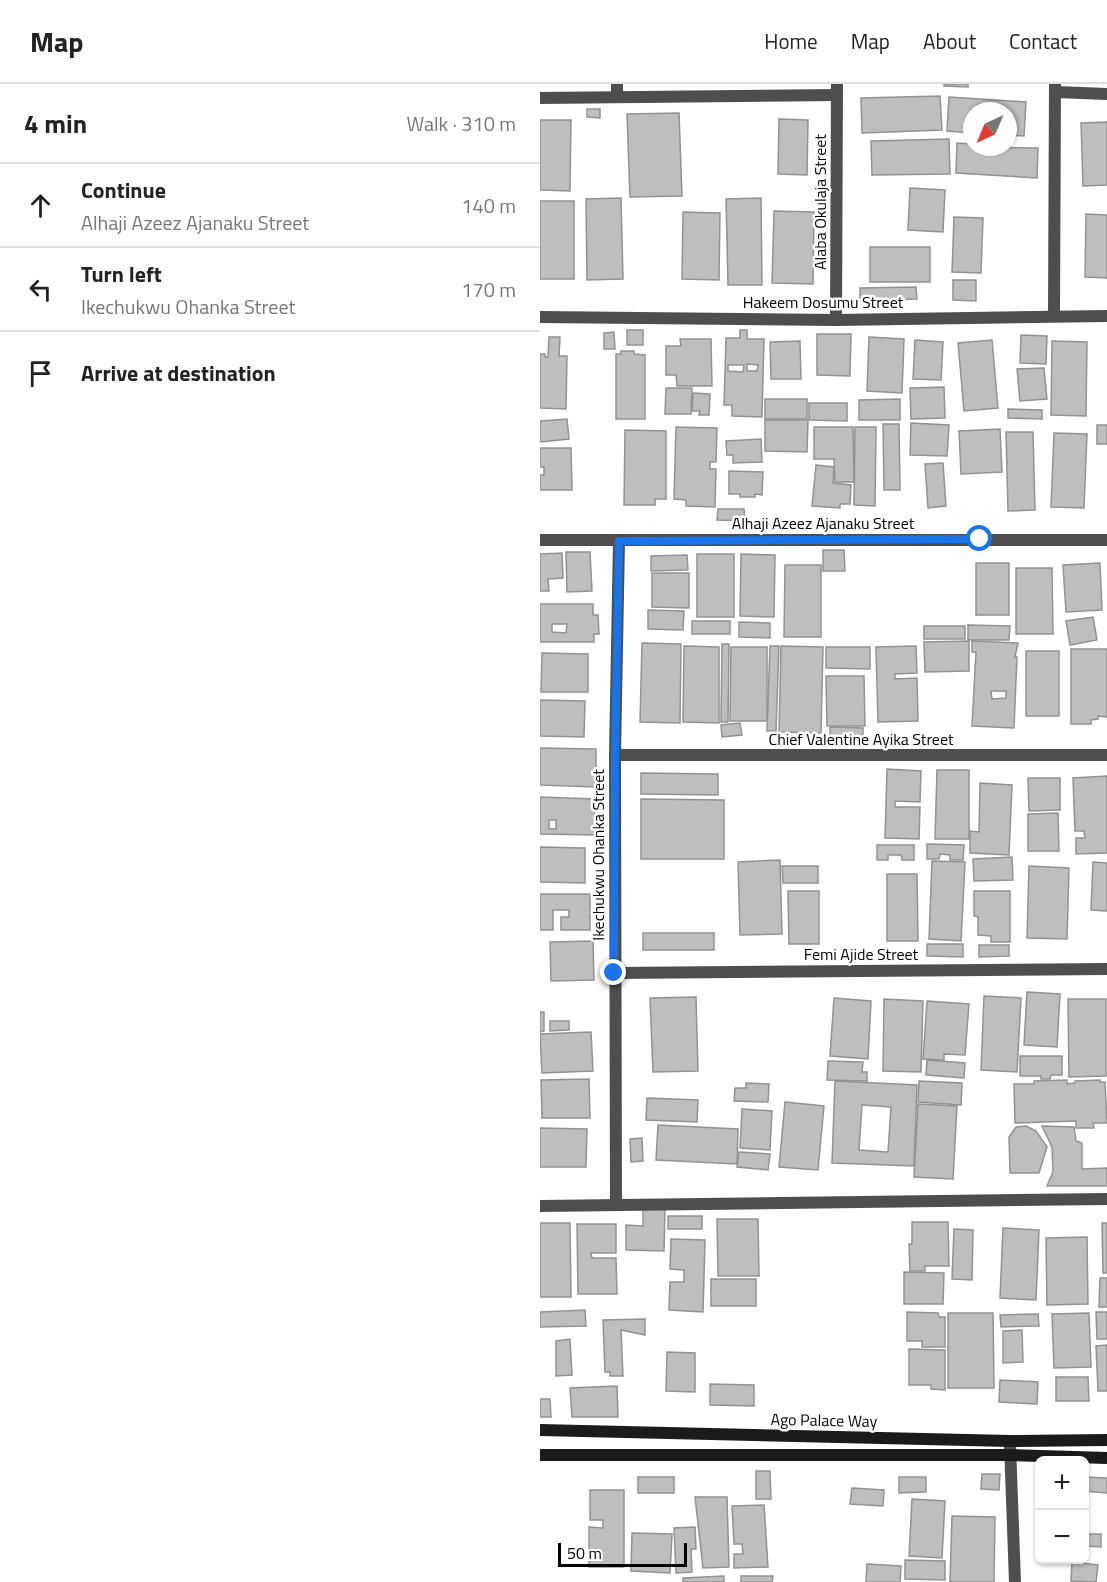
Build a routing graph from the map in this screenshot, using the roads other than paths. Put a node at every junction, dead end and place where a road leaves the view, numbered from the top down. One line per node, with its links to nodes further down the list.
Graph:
1 (1055, 88): 4 (street); 6 (street)
2 (617, 90): 3 (street); 5 (street)
3 (837, 90): 9 (street, Alaba Okulaja Street)
4 (1107, 94)
5 (540, 98)
6 (1054, 315): 7 (street, Hakeem Dosumu Street); 9 (street, Hakeem Dosumu Street)
7 (1107, 316)
8 (540, 317): 9 (street, Hakeem Dosumu Street)
9 (836, 320)
10 (540, 540): 12 (street, Alhaji Azeez Ajanaku Street)
11 (1107, 540): 12 (street, Alhaji Azeez Ajanaku Street)
12 (619, 541): 13 (street, Ikechukwu Ohanka Street)
13 (615, 755): 14 (street, Chief Valentine Ayika Street); 16 (street, Ikechukwu Ohanka Street)
14 (1107, 755)
15 (1107, 969): 16 (street, Femi Ajide Street)
16 (614, 973): 18 (street, Ikechukwu Ohanka Street)
17 (1107, 1199): 18 (street)
18 (616, 1205): 19 (street)
19 (540, 1206)
20 (540, 1430): 22 (main road, Ago Palace Way)
21 (1107, 1440): 22 (main road, Ago Palace Way)
22 (1010, 1441): 24 (street)
23 (540, 1455): 24 (main road, Ago Palace Way)
24 (1010, 1455): 25 (main road, Ago Palace Way); 26 (street)
25 (1107, 1458)
26 (1015, 1582)

